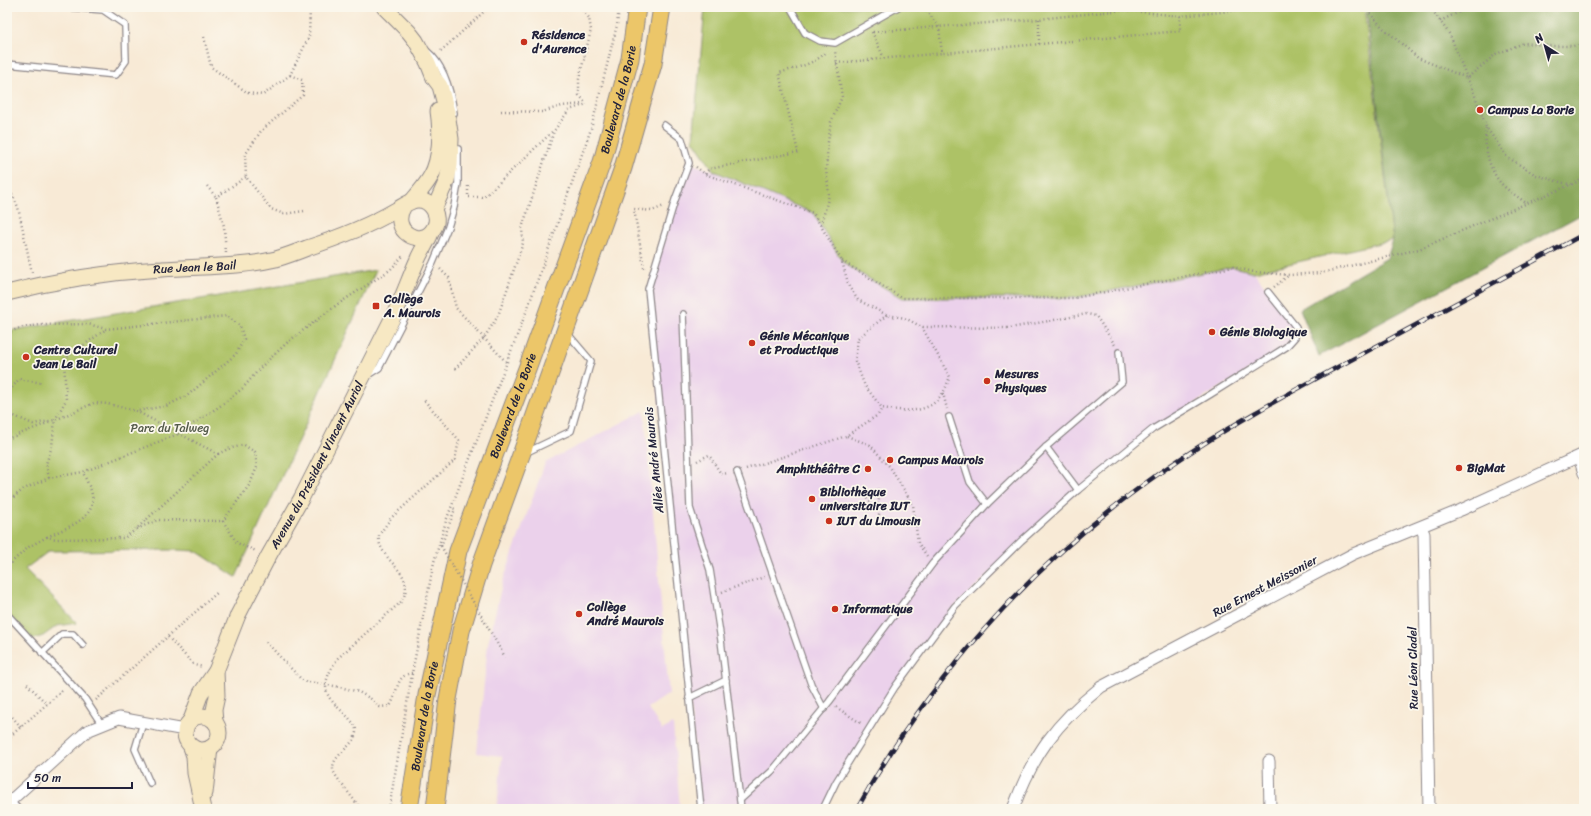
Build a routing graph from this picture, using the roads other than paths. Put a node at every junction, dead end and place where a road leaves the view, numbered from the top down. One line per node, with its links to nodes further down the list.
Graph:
1 (66, 7): 8 (lane)
2 (384, 7): 7 (street)
3 (637, 7): 52 (main road, Boulevard de la Borie)
4 (662, 7): 22 (main road, Boulevard de la Borie)
5 (790, 7): 6 (lane)
6 (898, 7)
7 (416, 41): 9 (street); 10 (lane)
8 (7, 64)
9 (434, 78): 13 (street); 14 (street)
10 (455, 117)
11 (664, 125): 39 (lane, Allée André Maurois)
12 (458, 145): 24 (lane)
13 (408, 204): 14 (street); 15 (street, Rue Jean le Bail); 16 (street)
14 (434, 209): 17 (street)
15 (377, 221): 16 (street); 20 (street, Rue Jean le Bail)
16 (405, 232): 17 (street); 18 (street)
17 (431, 233): 18 (street, Avenue du Président Vincent Auriol)
18 (418, 259): 24 (street, Avenue du Président Vincent Auriol)
19 (1268, 292): 31 (lane)
20 (7, 293)
21 (683, 314): 38 (lane)
22 (566, 331): 27 (main road, Boulevard de la Borie); 27 (lane)
23 (1119, 352): 26 (lane)
24 (360, 380): 37 (street, Avenue du Président Vincent Auriol)
25 (949, 417): 32 (lane)
26 (1046, 447): 31 (lane); 32 (lane)
27 (521, 455): 53 (main road, Boulevard de la Borie)
28 (1582, 455): 30 (street); 33 (street, Rue Ernest Meissonier)
29 (737, 472): 40 (lane)
30 (1584, 473)
31 (1078, 490): 56 (lane)
32 (987, 504): 40 (lane)
33 (1421, 527): 57 (street, Rue Ernest Meissonier); 59 (street, Rue Léon Cladel)
34 (7, 614): 36 (lane)
35 (83, 645): 36 (lane)
36 (42, 653): 43 (lane)
37 (216, 671): 41 (street, Avenue du Président Vincent Auriol); 44 (street, Avenue du Président Vincent Auriol)
38 (726, 680): 39 (lane); 49 (lane)
39 (689, 698): 54 (lane, Allée André Maurois)
40 (824, 709): 49 (lane)
41 (215, 722): 44 (street); 46 (street)
42 (143, 723): 43 (street); 44 (street); 48 (lane)
43 (102, 725): 50 (street)
44 (188, 725): 45 (street)
45 (191, 747): 46 (street); 51 (street)
46 (210, 748): 51 (street)
47 (1269, 761): 58 (street)
48 (150, 783)
49 (740, 800): 55 (lane)
50 (12, 805)
51 (203, 809)
52 (410, 809)
53 (435, 809)
54 (701, 809)
55 (741, 809)
56 (823, 809)
57 (1013, 809)
58 (1270, 809)
59 (1429, 809)

